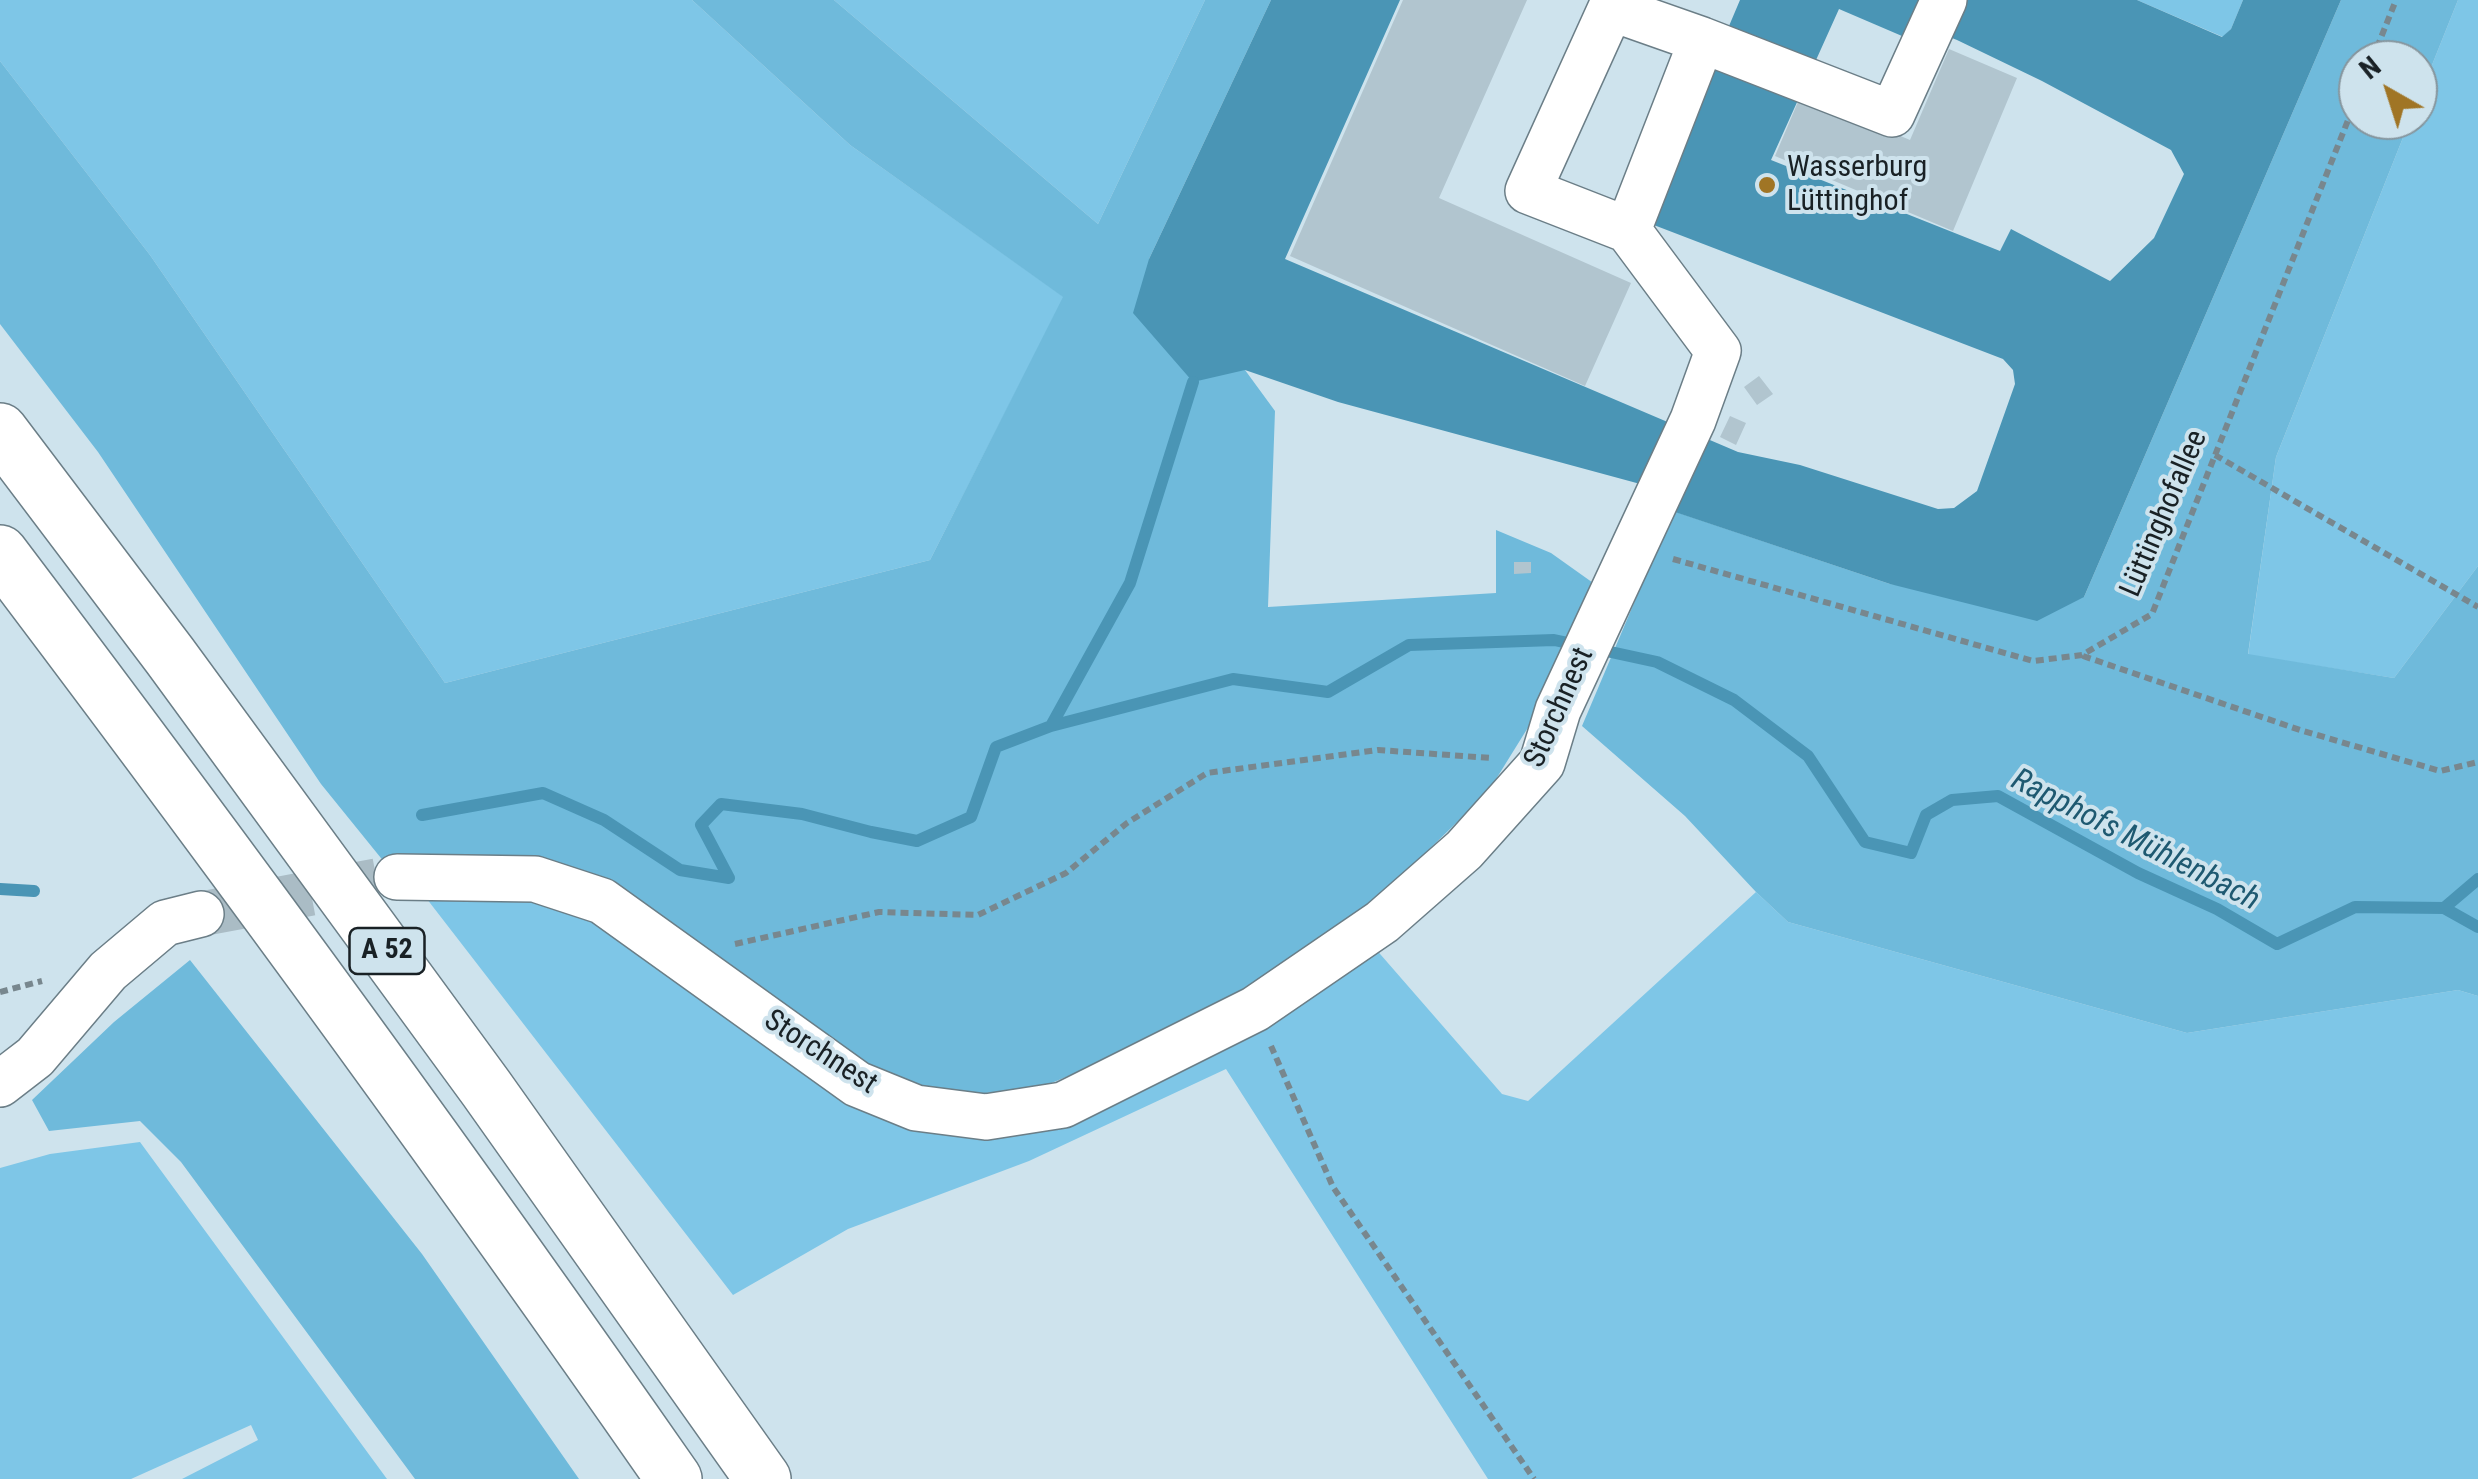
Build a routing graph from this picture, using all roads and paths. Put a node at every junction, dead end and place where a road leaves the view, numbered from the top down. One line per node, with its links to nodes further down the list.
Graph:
1 (2396, 0): 3 (path)
2 (1939, 14): 4 (street)
3 (2380, 40)
4 (1706, 42): 6 (street); 6 (street)
5 (2340, 140): 8 (path, Lüttinghofallee)
6 (1628, 230): 9 (street, Storchnest)
7 (0, 431): 21 (highway, A 52)
8 (2215, 455): 11 (path); 12 (path, Lüttinghofallee)
9 (1632, 551): 12 (path, Lüttinghofallee); 14 (street, Storchnest)
10 (0, 553): 20 (highway, A 52)
11 (2478, 607)
12 (2082, 655): 13 (path)
13 (2478, 762)
14 (1542, 763): 17 (path); 18 (street, Storchnest)
15 (397, 876): 17 (street, Storchnest)
16 (201, 914): 19 (street)
17 (680, 956): 18 (street, Storchnest)
18 (1255, 1009): 22 (path)
19 (0, 1084)
20 (674, 1479)
21 (764, 1479)
22 (1534, 1479)

